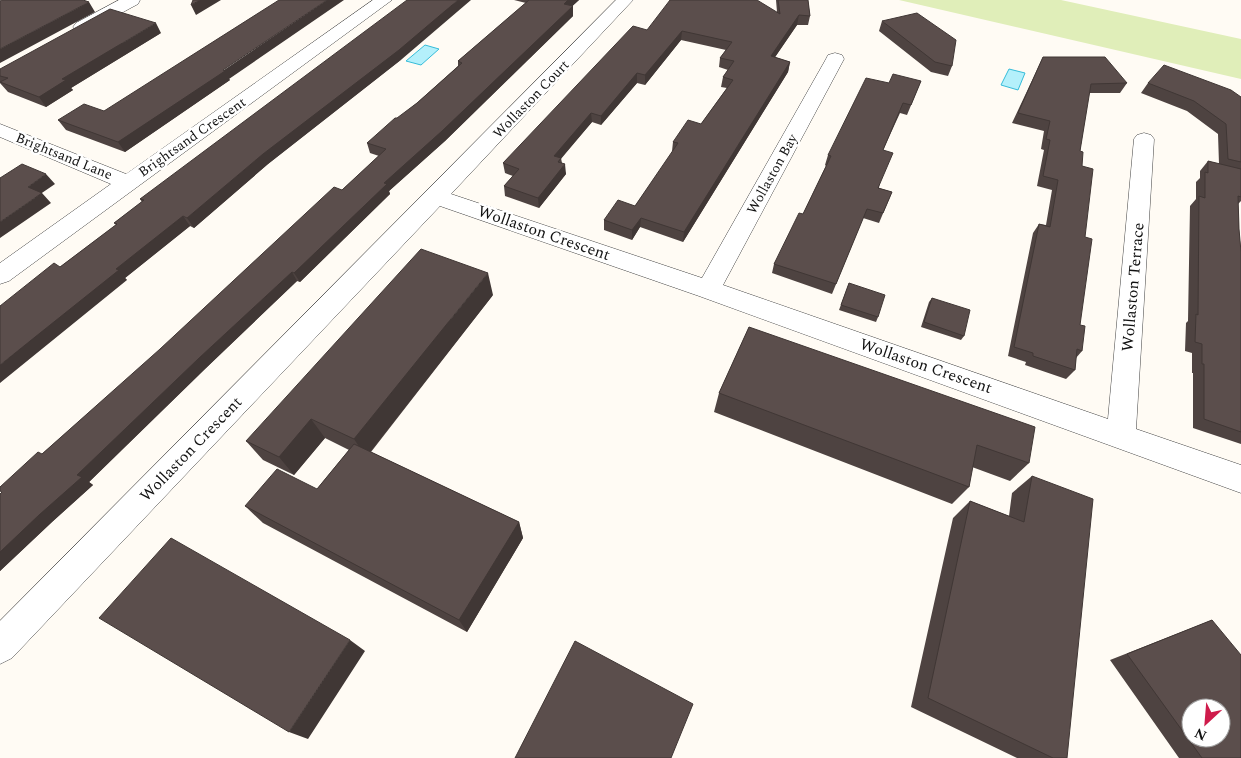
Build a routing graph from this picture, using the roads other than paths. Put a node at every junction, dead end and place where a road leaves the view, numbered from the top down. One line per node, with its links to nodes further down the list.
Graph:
1 (132, 0): 4 (street)
2 (384, 0): 8 (street, Brightsand Crescent)
3 (625, 0): 9 (street, Wollaston Court)
4 (66, 36)
5 (835, 59): 11 (street, Wollaston Bay)
6 (0, 130): 8 (street, Brightsand Lane)
7 (1144, 139): 12 (street, Wollaston Terrace)
8 (128, 182): 10 (street, Brightsand Crescent)
9 (436, 197): 11 (street, Wollaston Crescent); 14 (street, Wollaston Crescent)
10 (0, 275)
11 (708, 289): 12 (street, Wollaston Crescent)
12 (1121, 435): 13 (street, Wollaston Crescent)
13 (1241, 478)
14 (0, 646)

